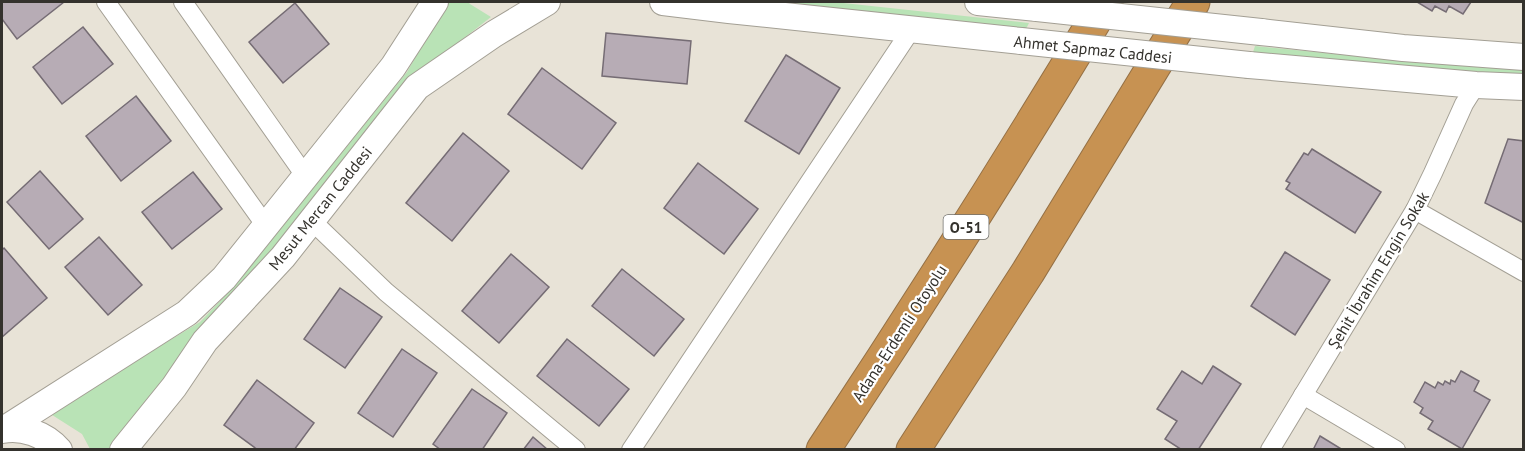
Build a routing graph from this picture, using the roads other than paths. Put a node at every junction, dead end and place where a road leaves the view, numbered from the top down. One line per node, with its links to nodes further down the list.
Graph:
1 (106, 2): 16 (street)
2 (183, 2): 13 (street)
3 (435, 2): 13 (main road, Mesut Mercan Caddesi)
4 (548, 2): 15 (main road, Mesut Mercan Caddesi)
5 (663, 2): 9 (main road, Ahmet Sapmaz Caddesi)
6 (978, 2): 10 (main road, bridge)
7 (1106, 2): 24 (highway, Adana-Erdemli Otoyolu / O-51)
8 (1192, 2): 25 (highway)
9 (911, 30): 11 (main road, Ahmet Sapmaz Caddesi, bridge); 23 (street)
10 (1524, 57)
11 (1476, 85): 12 (main road, Ahmet Sapmaz Caddesi); 14 (street, Şehit İbrahim Engin Sokak)
12 (1524, 87)
13 (306, 177): 16 (main road, Mesut Mercan Caddesi)
14 (1415, 210): 17 (street); 18 (street, Şehit İbrahim Engin Sokak)
15 (312, 221): 21 (main road, Mesut Mercan Caddesi); 22 (street)
16 (266, 226): 19 (main road, Mesut Mercan Caddesi)
17 (1524, 272)
18 (1303, 395): 26 (street, Şehit İbrahim Engin Sokak); 27 (street)
19 (3, 429): 20 (main road)
20 (59, 450)
21 (123, 450)
22 (576, 450)
23 (631, 450)
24 (823, 450)
25 (913, 450)
26 (1270, 450)
27 (1396, 450)

